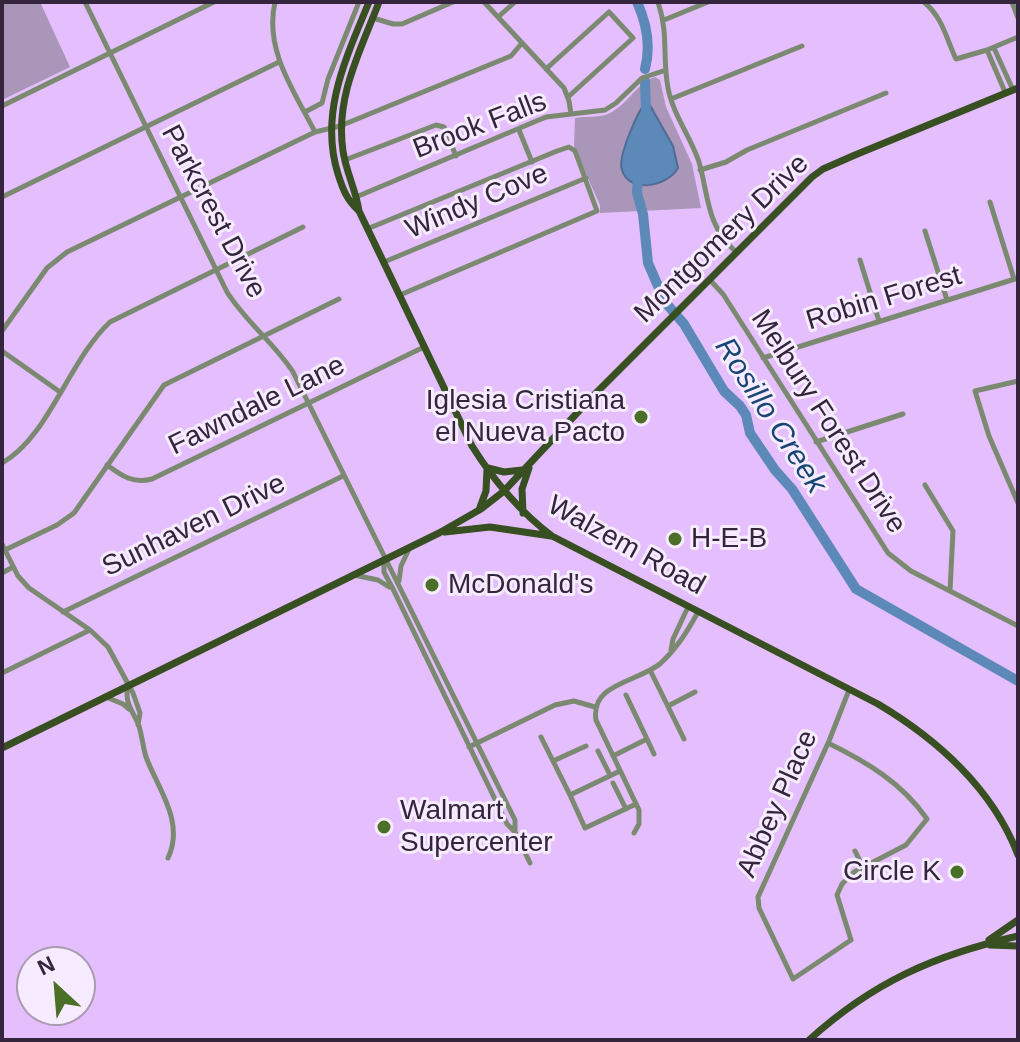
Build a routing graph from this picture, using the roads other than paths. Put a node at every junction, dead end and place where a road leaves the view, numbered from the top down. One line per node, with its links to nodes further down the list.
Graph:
1 (85, 2): 23 (street, Parkcrest Drive)
2 (214, 2): 23 (street)
3 (275, 2): 24 (street)
4 (359, 2): 32 (street)
5 (369, 2): 36 (main road)
6 (379, 2): 15 (main road)
7 (453, 2): 15 (street)
8 (484, 2): 14 (street)
9 (515, 2): 14 (street)
10 (658, 2): 17 (street)
11 (708, 2): 17 (street)
12 (924, 2): 22 (street)
13 (1012, 2): 16 (street)
14 (498, 17): 19 (street)
15 (373, 18): 34 (main road)
16 (1018, 18)
17 (664, 20): 26 (street)
18 (1018, 37): 21 (street)
19 (522, 43): 25 (street); 34 (street)
20 (802, 46): 30 (street)
21 (994, 48): 22 (street); 27 (street)
22 (987, 50): 27 (street)
23 (110, 54): 31 (street); 35 (street, Parkcrest Drive)
24 (279, 62): 32 (street); 35 (street)
25 (546, 69): 29 (street); 29 (street)
26 (666, 70): 30 (street); 33 (street, Brook Falls)
27 (1012, 90): 53 (main road, Montgomery Drive)
28 (886, 93): 42 (street)
29 (568, 97): 33 (street)
30 (671, 99): 42 (street)
31 (2, 106)
32 (305, 112): 38 (street)
33 (571, 114): 37 (street, Brook Falls)
34 (340, 126): 36 (street); 40 (main road)
35 (145, 127): 44 (street); 46 (street, Parkcrest Drive)
36 (331, 129): 38 (street); 47 (main road)
37 (519, 130): 39 (street, Brook Falls); 41 (street)
38 (315, 132): 46 (street)
39 (456, 156): 40 (street); 45 (street, Brook Falls)
40 (344, 161): 45 (main road)
41 (532, 162): 43 (street); 51 (street)
42 (700, 170): 53 (street)
43 (586, 178): 55 (street, Windy Cove); 59 (street)
44 (2, 197)
45 (357, 197): 47 (street, Brook Falls); 49 (main road)
46 (179, 198): 56 (street, Parkcrest Drive); 63 (street)
47 (348, 201): 49 (main road)
48 (990, 202): 57 (street)
49 (359, 211): 51 (main road, Walzem Road)
50 (303, 227): 56 (street)
51 (367, 229): 55 (main road, Walzem Road)
52 (925, 231): 61 (street)
53 (736, 252): 58 (main road, Montgomery Drive)
54 (860, 260): 62 (street)
55 (383, 263): 59 (main road, Walzem Road)
56 (215, 269): 64 (street, Parkcrest Drive); 69 (street)
57 (1016, 278): 61 (street, Robin Forest)
58 (709, 279): 67 (street, Melbury Forest Drive); 75 (main road, Montgomery Drive)
59 (399, 295): 65 (main road, Walzem Road)
60 (339, 299): 64 (street)
61 (947, 300): 62 (street, Robin Forest)
62 (879, 321): 67 (street, Robin Forest)
63 (2, 331)
64 (262, 336): 70 (street, Parkcrest Drive); 74 (street)
65 (424, 347): 70 (street, Fawndale Lane); 76 (main road, Walzem Road)
66 (2, 351): 69 (street)
67 (763, 358): 72 (street, Melbury Forest Drive)
68 (1018, 381): 80 (street)
69 (60, 392): 73 (street)
70 (308, 403): 74 (street, Fawndale Lane); 77 (street, Parkcrest Drive)
71 (903, 414): 72 (street)
72 (816, 442): 93 (street, Melbury Forest Drive)
73 (2, 463)
74 (107, 465): 85 (street)
75 (527, 466): 76 (main road); 79 (main road, Montgomery Drive); 82 (main road)
76 (486, 468): 79 (main road, Walzem Road); 81 (main road)
77 (343, 476): 87 (street, Parkcrest Drive); 95 (street, Sunhaven Drive)
78 (925, 485): 93 (street)
79 (504, 491): 81 (main road); 82 (main road, Walzem Road)
80 (1018, 503)
81 (479, 510): 83 (main road)
82 (523, 513): 84 (main road, Walzem Road)
83 (439, 533): 84 (main road); 86 (main road)
84 (552, 536): 94 (main road, Walzem Road)
85 (3, 547): 88 (street)
86 (411, 547): 87 (main road); 91 (street)
87 (384, 560): 90 (main road); 91 (street, Parkcrest Drive); 92 (street, Parkcrest Drive)
88 (13, 567): 89 (street); 95 (street)
89 (2, 573)
90 (353, 575): 92 (street); 102 (main road)
91 (399, 582): 114 (street, Parkcrest Drive)
92 (394, 591): 117 (street, Parkcrest Drive)
93 (950, 591): 97 (street, Melbury Forest Drive)
94 (688, 607): 96 (main road, Walzem Road); 99 (street)
95 (63, 612): 98 (street)
96 (698, 612): 99 (street); 103 (main road, Walzem Road)
97 (1018, 626)
98 (90, 630): 101 (street); 102 (street)
99 (670, 651): 100 (street)
100 (650, 670): 107 (street); 108 (street)
101 (2, 673)
102 (128, 686): 106 (main road); 109 (street); 110 (street)
103 (849, 690): 115 (street, Abbey Place); 134 (main road, Walzem Road)
104 (695, 692): 107 (street)
105 (626, 695): 112 (street)
106 (105, 697): 109 (street); 118 (main road)
107 (668, 706): 113 (street)
108 (595, 707): 114 (street); 121 (street)
109 (130, 711): 110 (street)
110 (138, 725): 135 (street)
111 (541, 737): 122 (street)
112 (647, 739): 120 (street); 121 (street)
113 (684, 739)
114 (477, 743): 117 (street); 129 (street, Parkcrest Drive)
115 (828, 743): 137 (street); 137 (street, Abbey Place)
116 (586, 746): 122 (street)
117 (469, 747): 130 (street, Parkcrest Drive)
118 (2, 748)
119 (598, 751): 124 (street)
120 (654, 754)
121 (613, 756): 123 (street)
122 (553, 761): 126 (street)
123 (620, 771): 124 (street); 127 (street)
124 (610, 775): 126 (street)
125 (613, 783): 128 (street)
126 (570, 795): 128 (street)
127 (636, 804): 128 (street); 132 (street)
128 (626, 809)
129 (515, 820): 130 (street); 131 (street, Parkcrest Drive)
130 (507, 824): 131 (street, Parkcrest Drive)
131 (515, 832): 136 (street, Parkcrest Drive)
132 (634, 833)
133 (855, 851): 137 (street)
134 (1018, 855)
135 (168, 858)
136 (530, 863)
137 (863, 867)
138 (1018, 920): 140 (main road)
139 (1018, 936): 140 (main road)
140 (980, 945): 141 (main road); 142 (main road)
141 (1018, 946)
142 (809, 1040)

